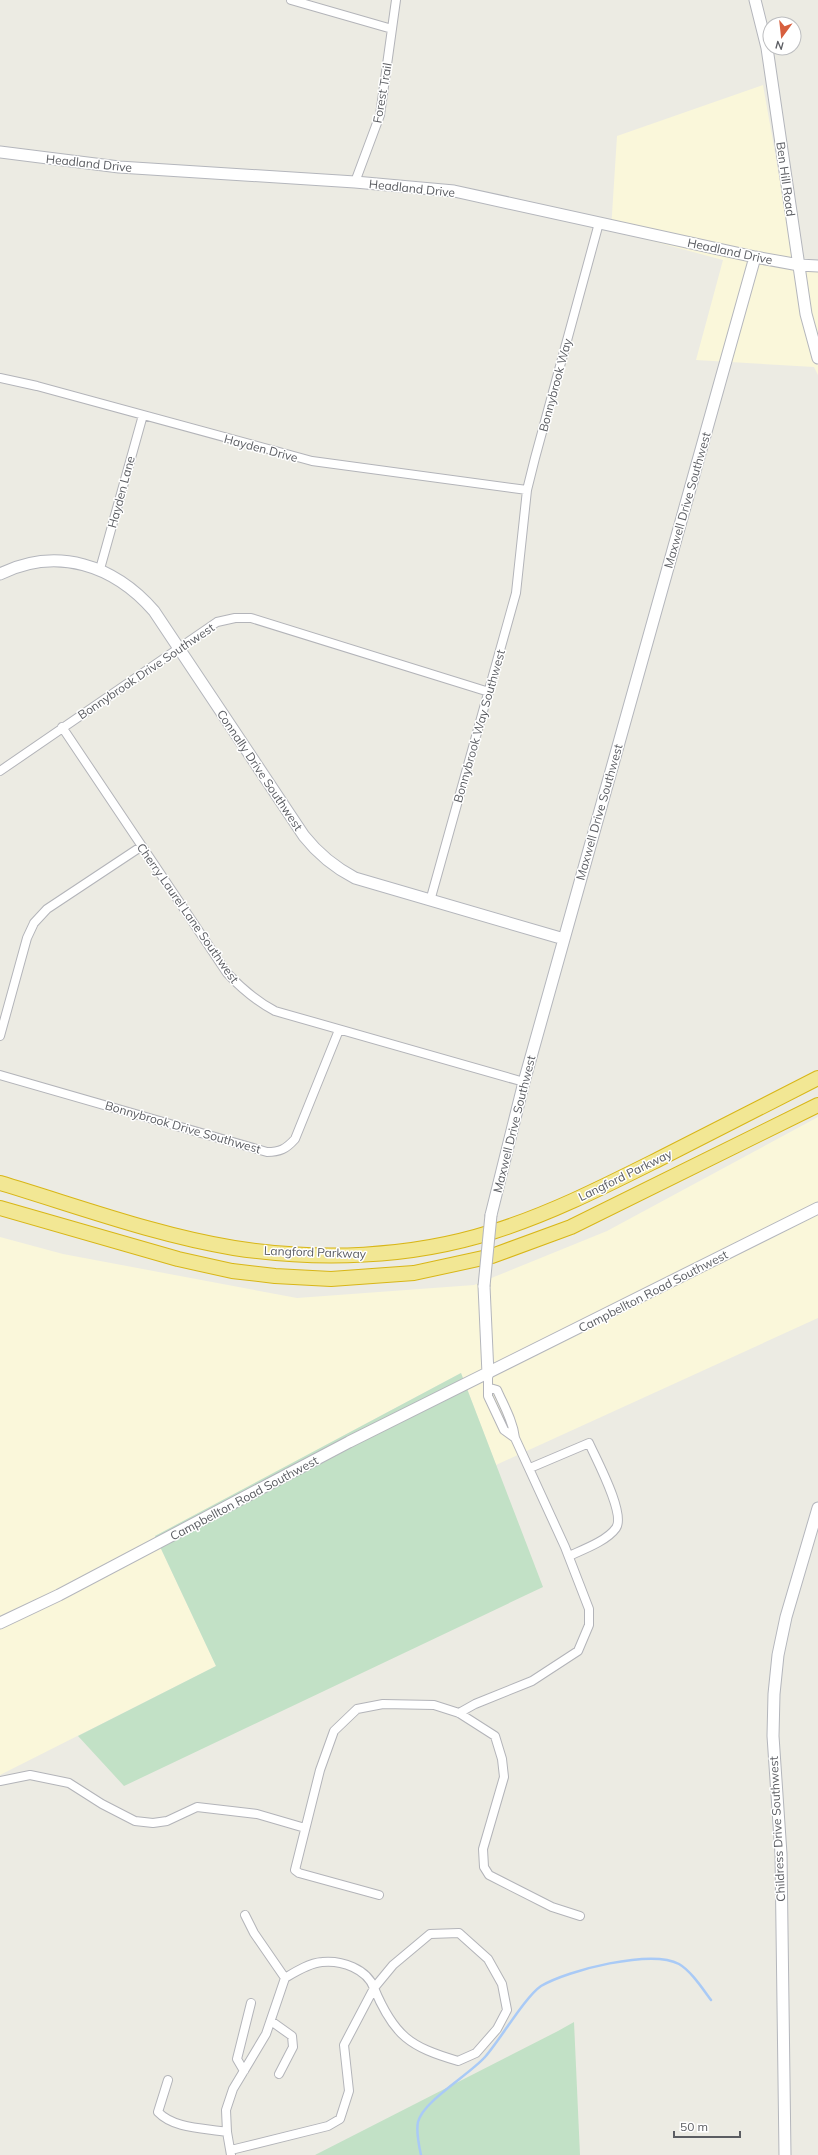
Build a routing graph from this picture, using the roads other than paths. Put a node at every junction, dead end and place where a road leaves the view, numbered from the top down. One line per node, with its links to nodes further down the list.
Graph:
1 (291, 0): 4 (street)
2 (396, 0): 4 (street, Forest Trail)
3 (755, 0): 9 (street, Ben Hill Road)
4 (392, 29): 6 (street, Forest Trail)
5 (0, 152): 6 (street, Headland Drive)
6 (355, 182): 7 (street, Headland Drive)
7 (599, 223): 8 (street, Headland Drive); 14 (street, Bonnybrook Way)
8 (755, 257): 9 (street, Headland Drive); 24 (street, Maxwell Drive Southwest)
9 (799, 265): 10 (street, Headland Drive); 11 (street, Ben Hill Road)
10 (818, 266)
11 (818, 358)
12 (0, 378): 13 (street, Hayden Drive)
13 (143, 415): 14 (street, Hayden Drive); 16 (street, Hayden Lane)
14 (528, 490): 15 (street, Bonnybrook Way)
15 (521, 550): 19 (street, Bonnybrook Way Southwest)
16 (100, 569): 17 (street, Connally Drive Southwest); 18 (street, Connally Drive Southwest)
17 (0, 574)
18 (178, 648): 19 (street, Bonnybrook Drive Southwest); 20 (street, Bonnybrook Drive Southwest); 23 (street, Connally Drive Southwest)
19 (489, 692): 23 (street, Bonnybrook Way Southwest)
20 (62, 728): 21 (street, Bonnybrook Drive Southwest); 22 (street, Cherry Laurel Lane Southwest)
21 (0, 771)
22 (142, 846): 25 (street, Cherry Laurel Lane Southwest); 26 (street)
23 (430, 901): 24 (street, Connally Drive Southwest)
24 (564, 939): 29 (street, Maxwell Drive Southwest)
25 (338, 1030): 27 (street, Bonnybrook Drive Southwest); 29 (street, Cherry Laurel Lane Southwest)
26 (0, 1036)
27 (0, 1075)
28 (818, 1078): 31 (highway, Langford Parkway)
29 (524, 1082): 34 (street, Maxwell Drive Southwest, bridge)
30 (818, 1105): 32 (highway, Langford Parkway)
31 (0, 1182)
32 (0, 1208)
33 (818, 1208): 34 (street, Campbellton Road Southwest)
34 (488, 1374): 35 (street); 38 (street, Campbellton Road Southwest)
35 (530, 1468): 37 (street); 37 (street)
36 (818, 1508): 54 (street, Childress Drive Southwest)
37 (569, 1556): 39 (street)
38 (0, 1623)
39 (459, 1713): 41 (street); 44 (street)
40 (0, 1781): 41 (street)
41 (305, 1828): 42 (street)
42 (379, 1895)
43 (245, 1916): 45 (street)
44 (580, 1916)
45 (285, 1978): 46 (street); 48 (street)
46 (374, 1988): 46 (street); 53 (street)
47 (252, 2003): 49 (street)
48 (271, 2021): 49 (street); 50 (street)
49 (244, 2071): 52 (street)
50 (279, 2074)
51 (168, 2080): 52 (street)
52 (227, 2132): 53 (street)
53 (231, 2152)
54 (785, 2155)

